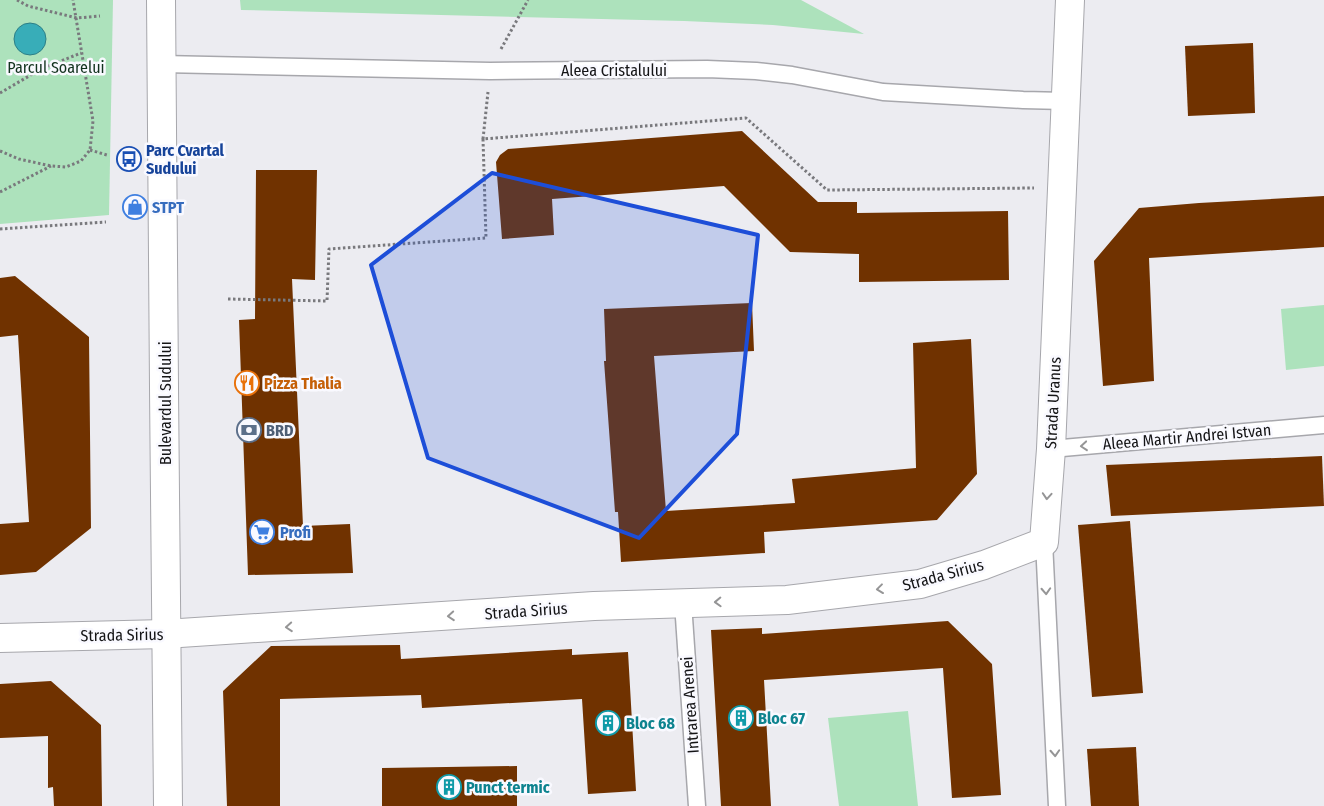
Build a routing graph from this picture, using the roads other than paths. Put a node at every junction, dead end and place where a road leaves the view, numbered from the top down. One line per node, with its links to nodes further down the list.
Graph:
1 (161, 0): 3 (street, Bulevardul Sudului)
2 (1070, 0): 4 (street, Strada Uranus)
3 (162, 64): 4 (lane, Aleea Cristalului); 9 (street, Bulevardul Sudului)
4 (1065, 101): 6 (street, Strada Uranus)
5 (1324, 425): 6 (lane, Aleea Martir Andrei Istvan, one-way to 6)
6 (1051, 449): 7 (street, Strada Uranus, one-way to 7)
7 (1044, 542): 8 (street, Strada Sirius, one-way to 8); 13 (lane, Strada Uranus, one-way to 13)
8 (682, 603): 9 (street, Strada Sirius, one-way to 9); 12 (lane, Intrarea Arenei)
9 (166, 634): 10 (street, Strada Sirius); 11 (street, Bulevardul Sudului)
10 (0, 638)
11 (168, 806)
12 (697, 806)
13 (1057, 806)

